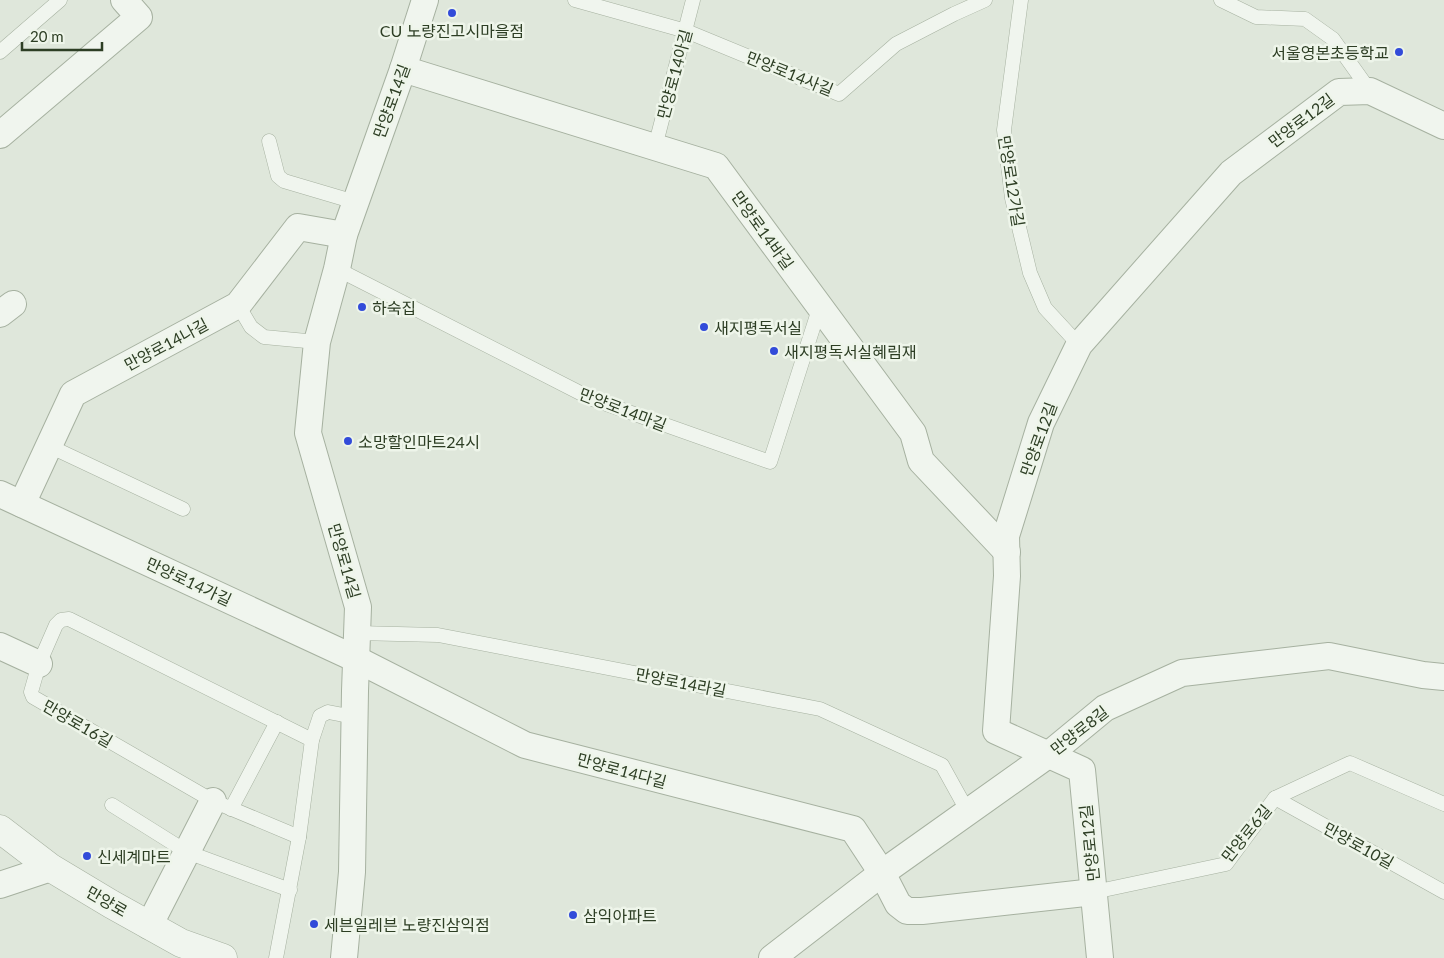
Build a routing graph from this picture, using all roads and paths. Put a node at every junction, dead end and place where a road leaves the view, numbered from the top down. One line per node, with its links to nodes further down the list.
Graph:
1 (60, 0): 10 (lane)
2 (124, 0): 14 (street)
3 (425, 0): 11 (street, 만양로14길)
4 (575, 0): 9 (lane, 만양로14사길)
5 (693, 0): 9 (lane, 만양로14아길)
6 (985, 0): 9 (lane, 만양로14사길)
7 (1021, 0): 23 (lane, 만양로12가길)
8 (1222, 0): 12 (lane)
9 (686, 30): 16 (lane, 만양로14아길)
10 (0, 52)
11 (403, 69): 16 (street, 만양로14바길); 17 (street, 만양로14길)
12 (1370, 91): 13 (street, 만양로12길); 23 (street, 만양로12길)
13 (1444, 126)
14 (0, 136)
15 (269, 141): 17 (lane)
16 (655, 147): 21 (street, 만양로14바길)
17 (355, 202): 18 (street, 만양로14길)
18 (344, 235): 19 (street, 만양로14길); 20 (street, 만양로14나길)
19 (337, 269): 21 (lane, 만양로14마길); 22 (street, 만양로14길)
20 (238, 305): 22 (lane); 24 (street, 만양로14나길)
21 (820, 306): 27 (street, 만양로14바길)
22 (317, 342): 28 (street, 만양로14길)
23 (1079, 344): 27 (street, 만양로12길)
24 (50, 446): 25 (street, 만양로14나길); 26 (lane)
25 (7, 503): 30 (street, 만양로14가길)
26 (182, 509)
27 (1007, 552): 36 (street, 만양로12길)
28 (357, 633): 30 (street, 만양로14길); 41 (lane, 만양로14라길)
29 (0, 646): 31 (street)
30 (356, 659): 33 (street, 만양로14길); 46 (street, 만양로14다길)
31 (39, 664): 34 (lane, 만양로16길); 40 (lane, 만양로16길)
32 (1444, 677): 36 (street, 만양로8길)
33 (354, 717): 35 (lane); 54 (street, 만양로14길)
34 (277, 722): 35 (lane, 만양로16길); 40 (lane)
35 (312, 740): 43 (lane)
36 (1048, 755): 41 (street, 만양로8길); 49 (street, 만양로12길)
37 (1275, 798): 38 (lane, 만양로6길); 49 (lane, 만양로6길); 50 (lane, 만양로10길)
38 (1444, 804)
39 (112, 805): 44 (lane)
40 (222, 805): 43 (lane); 44 (street)
41 (968, 812): 46 (street, 만양로8길)
42 (0, 829): 45 (street, 만양로)
43 (299, 838): 48 (lane)
44 (187, 852): 48 (lane); 51 (street)
45 (51, 868): 47 (street); 51 (street, 만양로)
46 (882, 872): 49 (street, 만양로14다길); 55 (street, 만양로8길)
47 (0, 885)
48 (290, 890): 53 (lane)
49 (1094, 892): 56 (street, 만양로12길)
50 (1444, 892)
51 (149, 926): 52 (street, 만양로)
52 (223, 958)
53 (276, 958)
54 (344, 958)
55 (772, 958)
56 (1100, 958)

